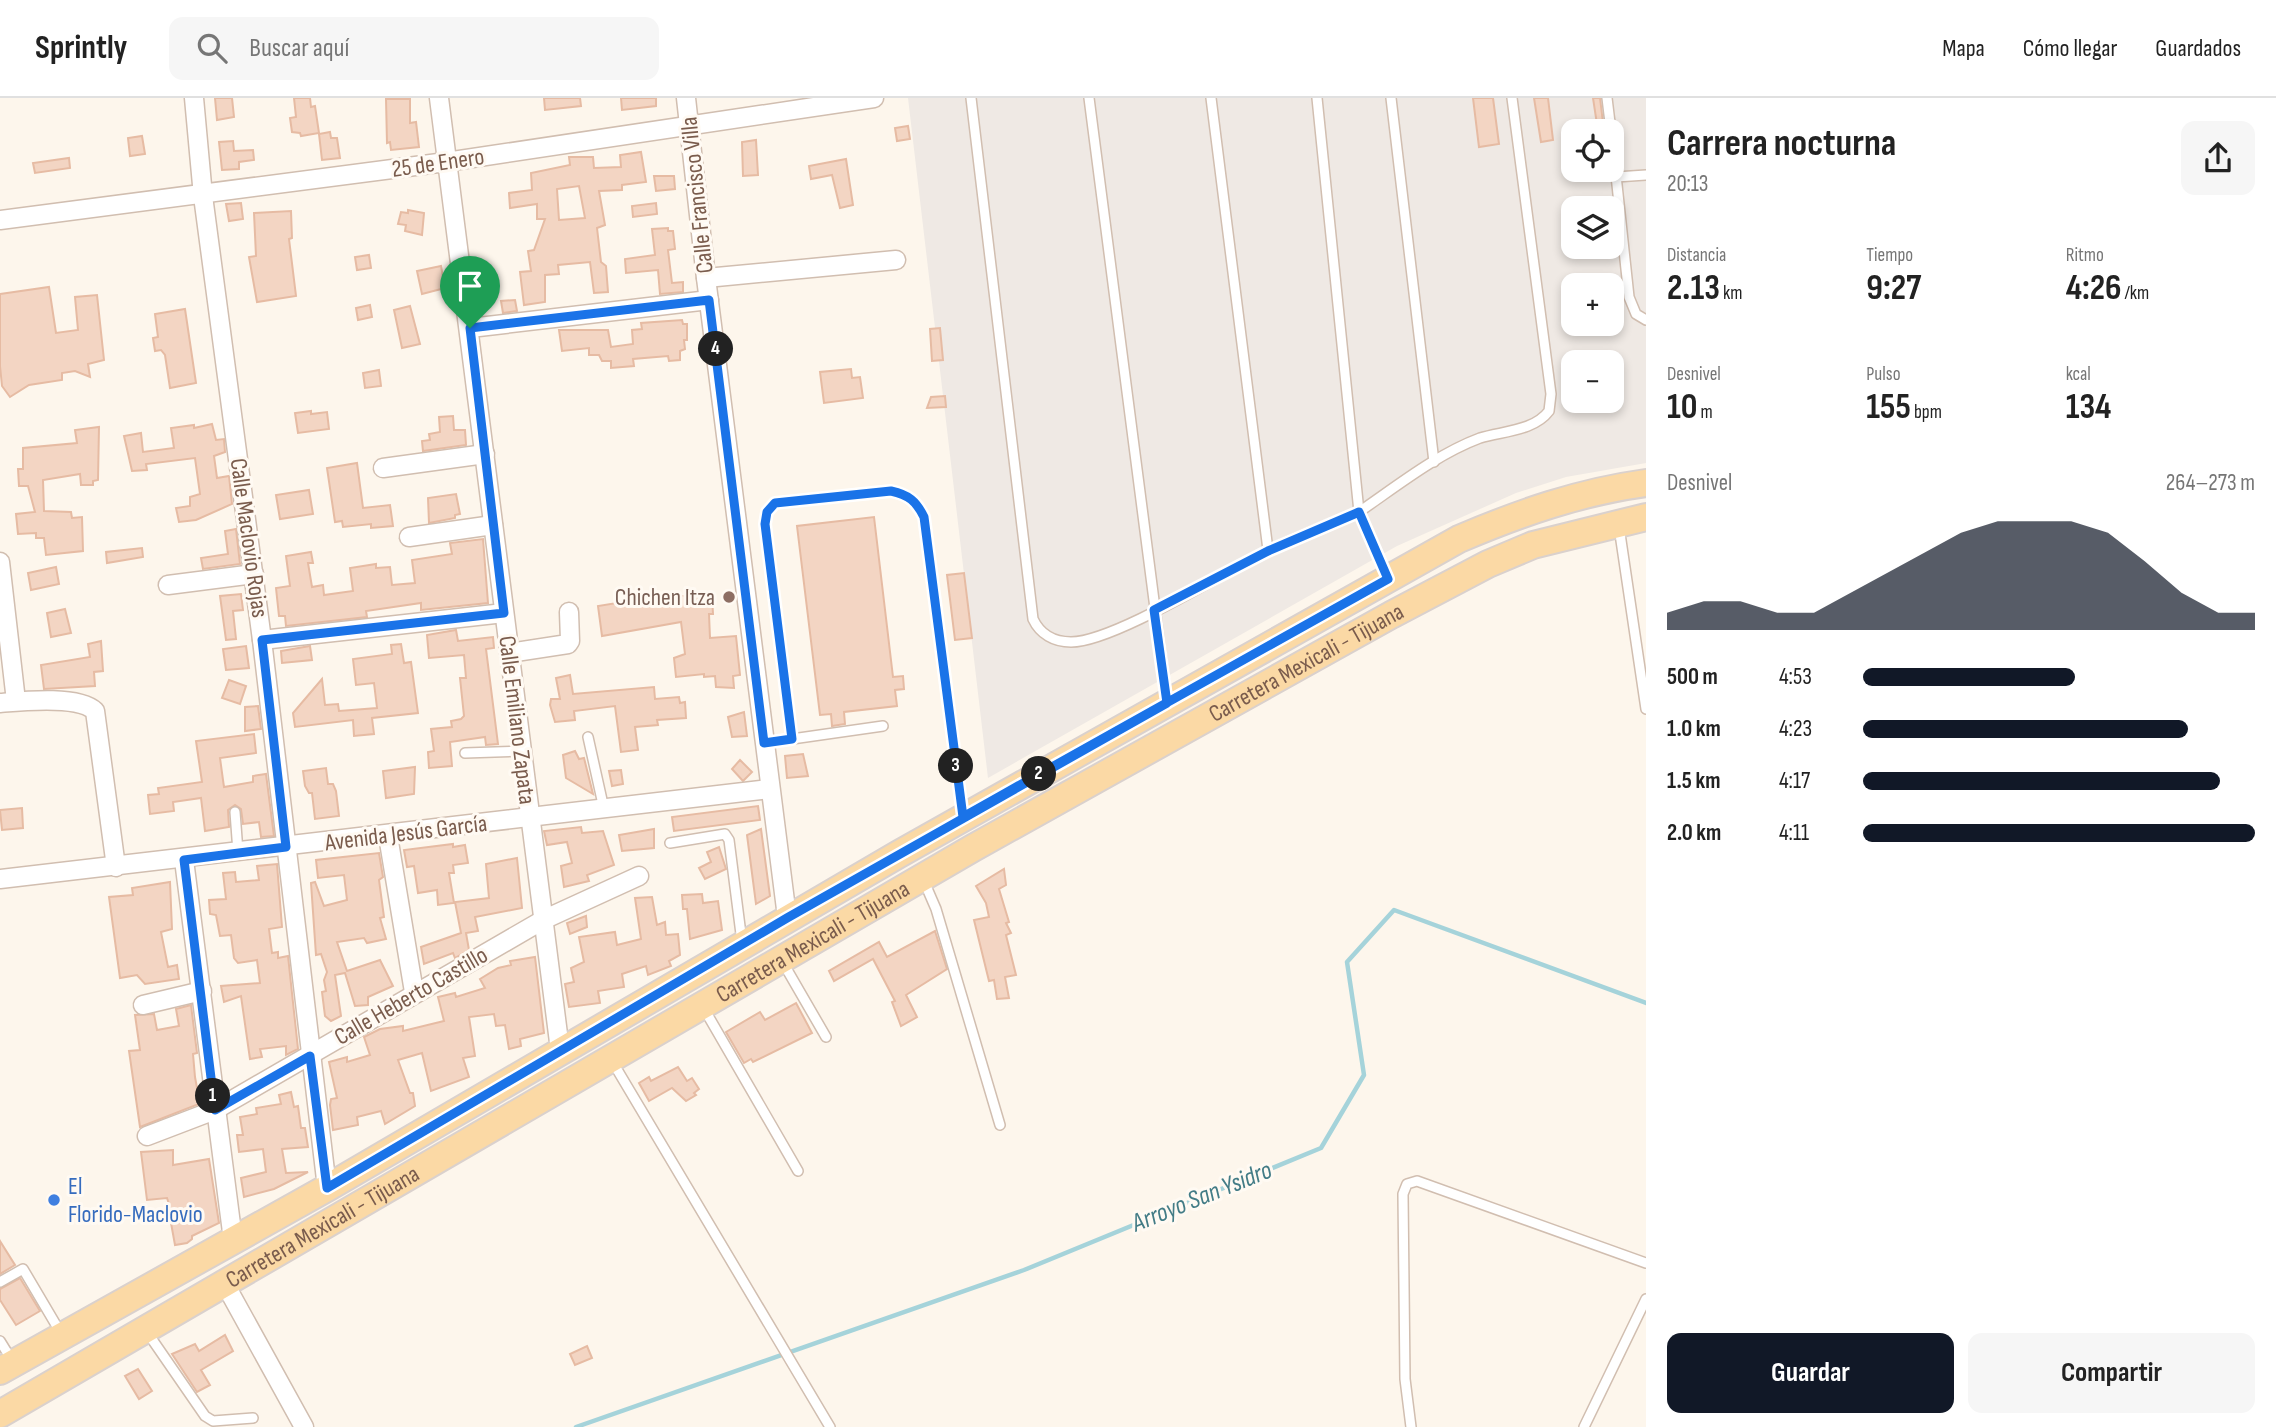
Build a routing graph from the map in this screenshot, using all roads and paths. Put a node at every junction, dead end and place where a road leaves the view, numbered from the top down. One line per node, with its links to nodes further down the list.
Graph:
1 (194, 98): 18 (street, Calle Maclovio Rojas)
2 (439, 98): 14 (street, Calle Emiliano Zapata)
3 (686, 98): 13 (street, Calle Francisco Villa)
4 (874, 98): 13 (street, 25 de Enero)
5 (971, 98): 39 (lane)
6 (1089, 98): 39 (lane)
7 (1211, 98): 34 (lane)
8 (1317, 98): 29 (lane)
9 (1391, 98): 26 (lane)
10 (1512, 98): 26 (lane)
11 (1607, 98): 12 (lane)
12 (1610, 119)
13 (691, 127): 14 (street, 25 de Enero); 21 (street, Calle Francisco Villa)
14 (446, 162): 18 (street, 25 de Enero); 24 (street, Calle Emiliano Zapata)
15 (1646, 174): 16 (lane)
16 (1624, 176)
17 (1617, 182): 23 (lane)
18 (203, 196): 19 (street, 25 de Enero); 36 (street, Calle Maclovio Rojas)
19 (0, 220)
20 (896, 260): 21 (street)
21 (706, 278): 22 (street, Calle Francisco Villa)
22 (709, 300): 24 (street); 50 (street, Calle Francisco Villa)
23 (1646, 320)
24 (470, 328): 25 (street, Calle Emiliano Zapata)
25 (485, 454): 27 (street); 32 (street, Calle Emiliano Zapata)
26 (1434, 462): 29 (lane)
27 (383, 468)
28 (1646, 483): 37 (main road, Carretera Mexicali - Tijuana)
29 (1359, 512): 34 (lane); 37 (lane)
30 (1646, 517): 31 (main road, Carretera Mexicali - Tijuana)
31 (1619, 522): 46 (lane); 65 (main road, Carretera Mexicali - Tijuana)
32 (493, 525): 33 (street); 41 (street, Calle Emiliano Zapata)
33 (409, 537)
34 (1268, 551): 39 (lane)
35 (0, 562): 44 (street)
36 (254, 575): 38 (street); 42 (street, Calle Maclovio Rojas)
37 (1388, 579): 45 (main road, Carretera Mexicali - Tijuana)
38 (168, 585)
39 (1154, 610): 45 (lane)
40 (569, 612): 43 (street)
41 (504, 613): 42 (street); 43 (street, Calle Emiliano Zapata)
42 (262, 640): 60 (street, Calle Maclovio Rojas)
43 (509, 653): 51 (street, Calle Emiliano Zapata)
44 (8, 702): 63 (street)
45 (1167, 703): 56 (main road, Carretera Mexicali - Tijuana)
46 (1646, 709)
47 (883, 726): 49 (lane)
48 (587, 737): 54 (lane)
49 (792, 739): 50 (lane); 56 (lane)
50 (764, 743): 53 (street, Calle Francisco Villa)
51 (521, 751): 52 (lane); 57 (street, Calle Emiliano Zapata)
52 (465, 753)
53 (769, 789): 54 (street, Avenida Jesús García); 67 (street, Calle Francisco Villa)
54 (604, 809): 57 (street, Avenida Jesús García)
55 (236, 812): 61 (lane)
56 (963, 817): 67 (main road, Carretera Mexicali - Tijuana)
57 (530, 818): 58 (street, Avenida Jesús García); 68 (street, Calle Emiliano Zapata)
58 (388, 836): 60 (street, Avenida Jesús García); 72 (street)
59 (670, 843): 69 (lane)
60 (286, 847): 61 (street, Avenida Jesús García); 77 (street, Calle Maclovio Rojas)
61 (238, 853): 62 (street, Avenida Jesús García)
62 (184, 860): 63 (street, Avenida Jesús García); 71 (street)
63 (116, 867): 66 (street, Avenida Jesús García)
64 (639, 876): 68 (street, Calle Heberto Castillo)
65 (923, 877): 70 (main road, Carretera Mexicali - Tijuana); 80 (lane)
66 (0, 879)
67 (787, 918): 69 (main road, Carretera Mexicali - Tijuana)
68 (542, 920): 72 (street, Calle Heberto Castillo); 76 (street, Calle Emiliano Zapata)
69 (742, 944): 76 (main road, Carretera Mexicali - Tijuana)
70 (781, 959): 74 (main road, Carretera Mexicali - Tijuana); 75 (lane)
71 (202, 991): 73 (street); 79 (street)
72 (414, 992): 77 (street, Calle Heberto Castillo)
73 (143, 1005)
74 (702, 1006): 78 (main road, Carretera Mexicali - Tijuana); 82 (lane)
75 (826, 1037)
76 (559, 1050): 83 (main road, Carretera Mexicali - Tijuana)
77 (310, 1056): 79 (street, Calle Heberto Castillo); 83 (street, Calle Maclovio Rojas)
78 (611, 1059): 87 (main road, Carretera Mexicali - Tijuana); 96 (lane)
79 (215, 1110): 81 (street, Calle Heberto Castillo); 84 (street)
80 (1000, 1125)
81 (147, 1136)
82 (798, 1171)
83 (327, 1188): 84 (main road, Carretera Mexicali - Tijuana)
84 (233, 1240): 90 (main road, Carretera Mexicali - Tijuana)
85 (1646, 1263): 97 (lane)
86 (0, 1282): 90 (lane)
87 (225, 1284): 89 (main road, Carretera Mexicali - Tijuana); 95 (street)
88 (1646, 1298): 98 (lane)
89 (146, 1331): 93 (main road, Carretera Mexicali - Tijuana); 94 (lane)
90 (63, 1337): 92 (main road, Carretera Mexicali - Tijuana)
91 (0, 1341): 92 (lane)
92 (7, 1368)
93 (0, 1414)
94 (253, 1418)
95 (304, 1427)
96 (830, 1427)
97 (1411, 1427)
98 (1584, 1427)

